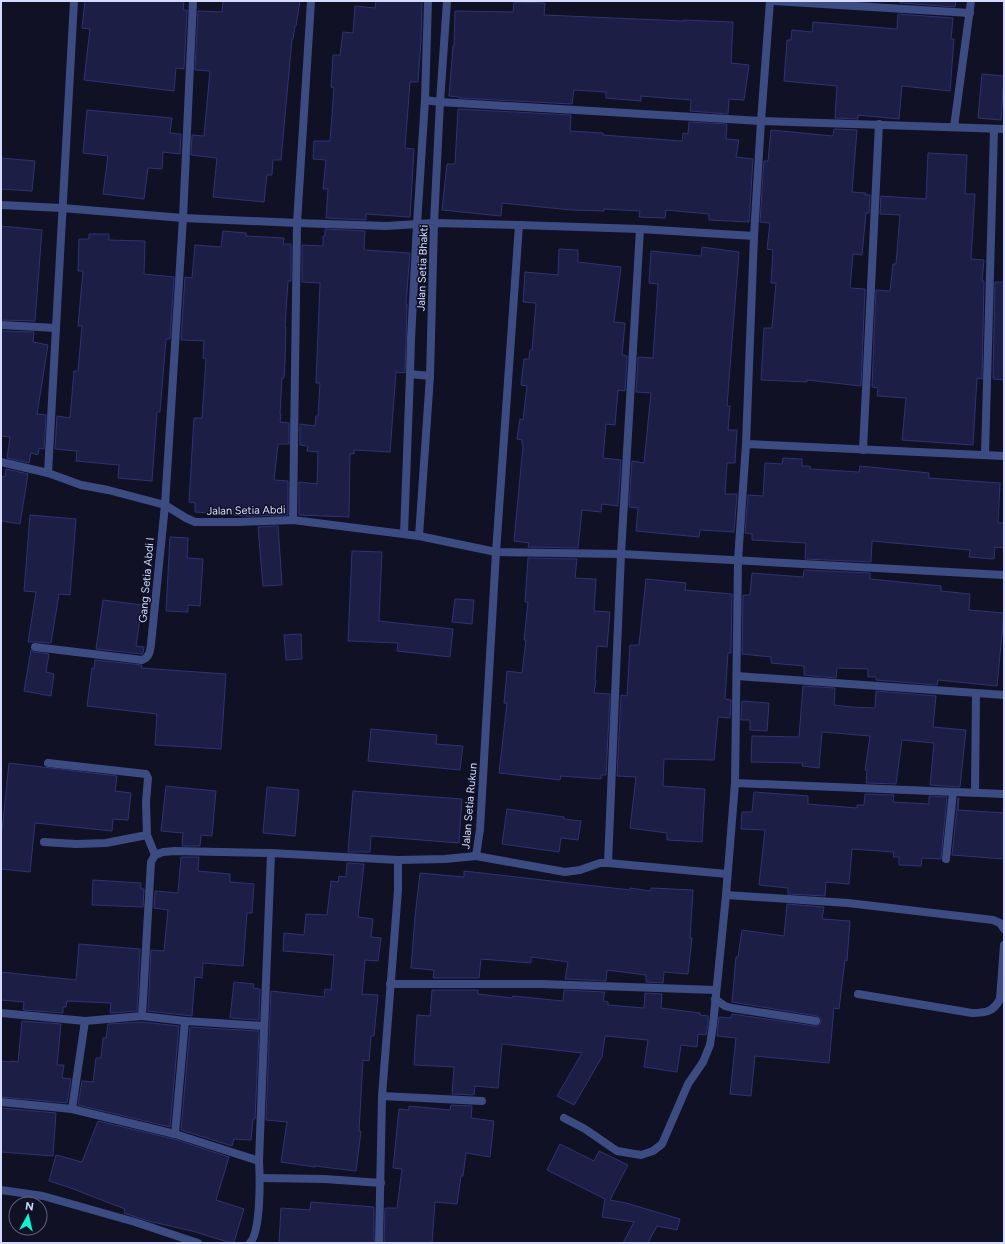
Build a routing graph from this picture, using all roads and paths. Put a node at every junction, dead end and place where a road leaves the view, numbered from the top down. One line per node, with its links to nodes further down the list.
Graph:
1 (74, 1): 18 (street)
2 (192, 1): 19 (street, Gang Setia Abdi I)
3 (311, 1): 20 (street)
4 (428, 1): 10 (street, Jalan Setia Bhakti)
5 (447, 1): 11 (street, Jalan Setia Bhakti)
6 (770, 1): 12 (street)
7 (774, 1): 9 (street)
8 (971, 1): 9 (street)
9 (970, 13): 14 (street)
10 (425, 100): 11 (street); 22 (street, Jalan Setia Bhakti)
11 (440, 102): 12 (street); 21 (street, Jalan Setia Bhakti)
12 (761, 121): 13 (street); 25 (street)
13 (879, 124): 14 (street); 31 (street)
14 (954, 127): 15 (street)
15 (994, 129): 16 (street); 32 (street)
16 (1004, 129)
17 (1, 205): 18 (street)
18 (62, 208): 19 (street); 27 (street)
19 (183, 218): 20 (street); 36 (street, Gang Setia Abdi I)
20 (297, 223): 22 (street); 37 (street)
21 (434, 223): 22 (street); 23 (street); 29 (street, Jalan Setia Bhakti)
22 (417, 224): 28 (street, Jalan Setia Bhakti)
23 (519, 225): 24 (street); 40 (street, Jalan Setia Rukun)
24 (640, 229): 25 (street); 41 (street)
25 (754, 236): 30 (street)
26 (1, 325): 27 (street)
27 (56, 328): 35 (street)
28 (410, 374): 29 (street); 38 (street, Jalan Setia Bhakti)
29 (430, 376): 39 (street, Jalan Setia Bhakti)
30 (746, 444): 31 (street); 42 (street)
31 (863, 450): 32 (street)
32 (985, 455): 33 (street)
33 (1004, 456)
34 (1, 462): 35 (street, Jalan Setia Abdi)
35 (48, 473): 36 (street, Jalan Setia Abdi)
36 (165, 505): 37 (street, Jalan Setia Abdi); 44 (street, Gang Setia Abdi I)
37 (293, 520): 38 (street, Jalan Setia Abdi)
38 (404, 534): 39 (street, Jalan Setia Abdi)
39 (419, 536): 40 (street, Jalan Setia Abdi)
40 (496, 552): 41 (street, Jalan Setia Abdi); 57 (street, Jalan Setia Rukun)
41 (621, 554): 42 (street, Jalan Setia Abdi); 60 (street)
42 (738, 560): 43 (street, Jalan Setia Abdi); 45 (street)
43 (1004, 575)
44 (35, 647)
45 (737, 676): 46 (street); 49 (street)
46 (976, 694): 47 (street); 51 (street)
47 (1004, 695)
48 (48, 763): 53 (street)
49 (735, 783): 50 (street); 61 (street)
50 (953, 792): 51 (street); 58 (street)
51 (975, 792): 52 (street)
52 (1004, 794)
53 (147, 835): 54 (street); 56 (street)
54 (44, 842)
55 (271, 853): 56 (street); 59 (street); 74 (street)
56 (155, 855): 70 (street)
57 (476, 856): 59 (street); 60 (street, Jalan Setia Rukun)
58 (946, 859)
59 (398, 860): 65 (street)
60 (608, 863): 61 (street, Jalan Setia Rukun)
61 (727, 874): 62 (street)
62 (726, 895): 63 (street); 66 (street)
63 (1004, 929)
64 (1004, 945): 67 (street)
65 (390, 984): 66 (street); 75 (street)
66 (716, 990): 68 (street)
67 (858, 994)
68 (716, 1000): 73 (street); 79 (street)
69 (1, 1013): 71 (street)
70 (142, 1016): 71 (street); 72 (street)
71 (85, 1021): 78 (street)
72 (185, 1021): 74 (street); 80 (street)
73 (816, 1021)
74 (264, 1026): 81 (street)
75 (382, 1096): 76 (street); 83 (street)
76 (482, 1101)
77 (1, 1102): 78 (street)
78 (72, 1109): 80 (street)
79 (564, 1118)
80 (175, 1134): 81 (street)
81 (259, 1161): 82 (street)
82 (260, 1178): 83 (street); 86 (street)
83 (381, 1183): 87 (street)
84 (1, 1190): 85 (street)
85 (198, 1243)
86 (250, 1243)
87 (379, 1243)

